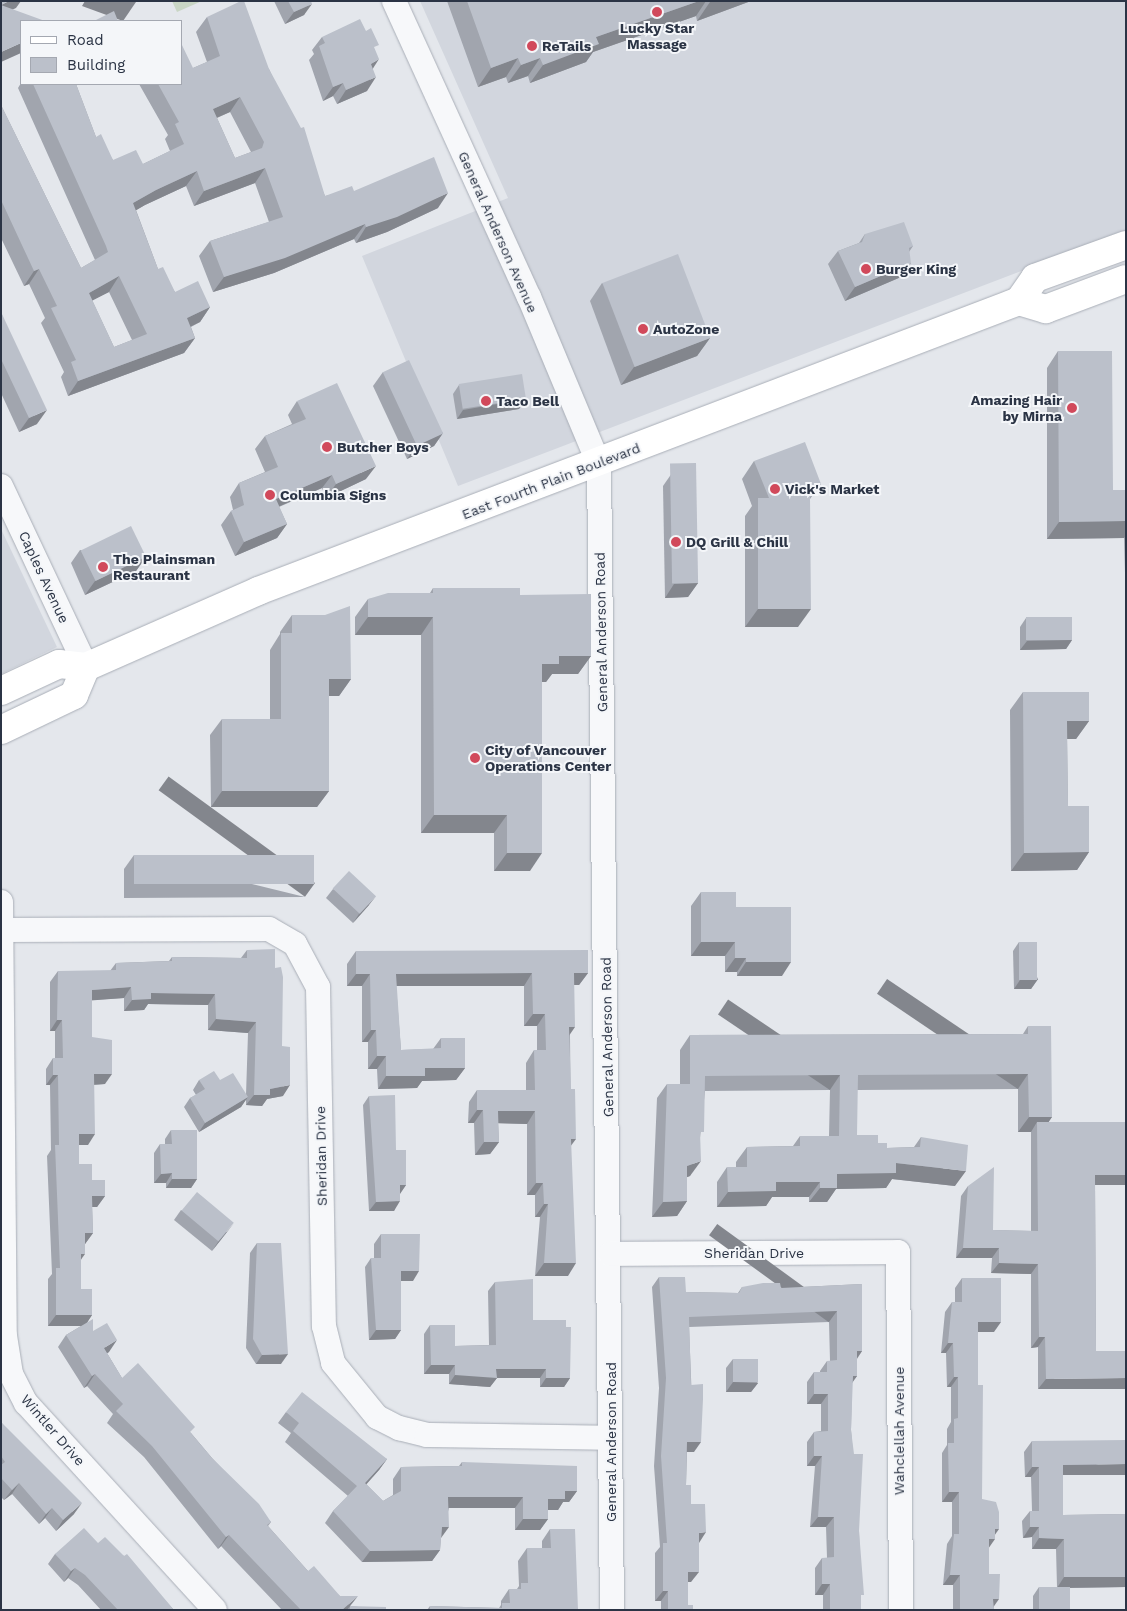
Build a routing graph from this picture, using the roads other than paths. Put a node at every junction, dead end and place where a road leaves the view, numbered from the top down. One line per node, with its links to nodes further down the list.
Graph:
1 (394, 1): 5 (street, General Anderson Avenue)
2 (1126, 245): 4 (main road)
3 (1126, 279): 4 (main road)
4 (1019, 301): 5 (main road, East Fourth Plain Boulevard)
5 (599, 464): 7 (main road, East Fourth Plain Boulevard); 13 (street, General Anderson Road)
6 (1, 486): 7 (street, Caples Avenue)
7 (86, 667): 8 (main road); 9 (main road)
8 (1, 691)
9 (1, 730)
10 (1, 902): 11 (street, Wintler Drive)
11 (2, 930): 14 (street, Sheridan Drive); 15 (street, Wintler Drive)
12 (898, 1252): 13 (street, Sheridan Drive); 17 (street, Wahclellah Avenue)
13 (610, 1254): 14 (street, General Anderson Road)
14 (610, 1438): 16 (street, General Anderson Road)
15 (215, 1610)
16 (612, 1610)
17 (901, 1610)

